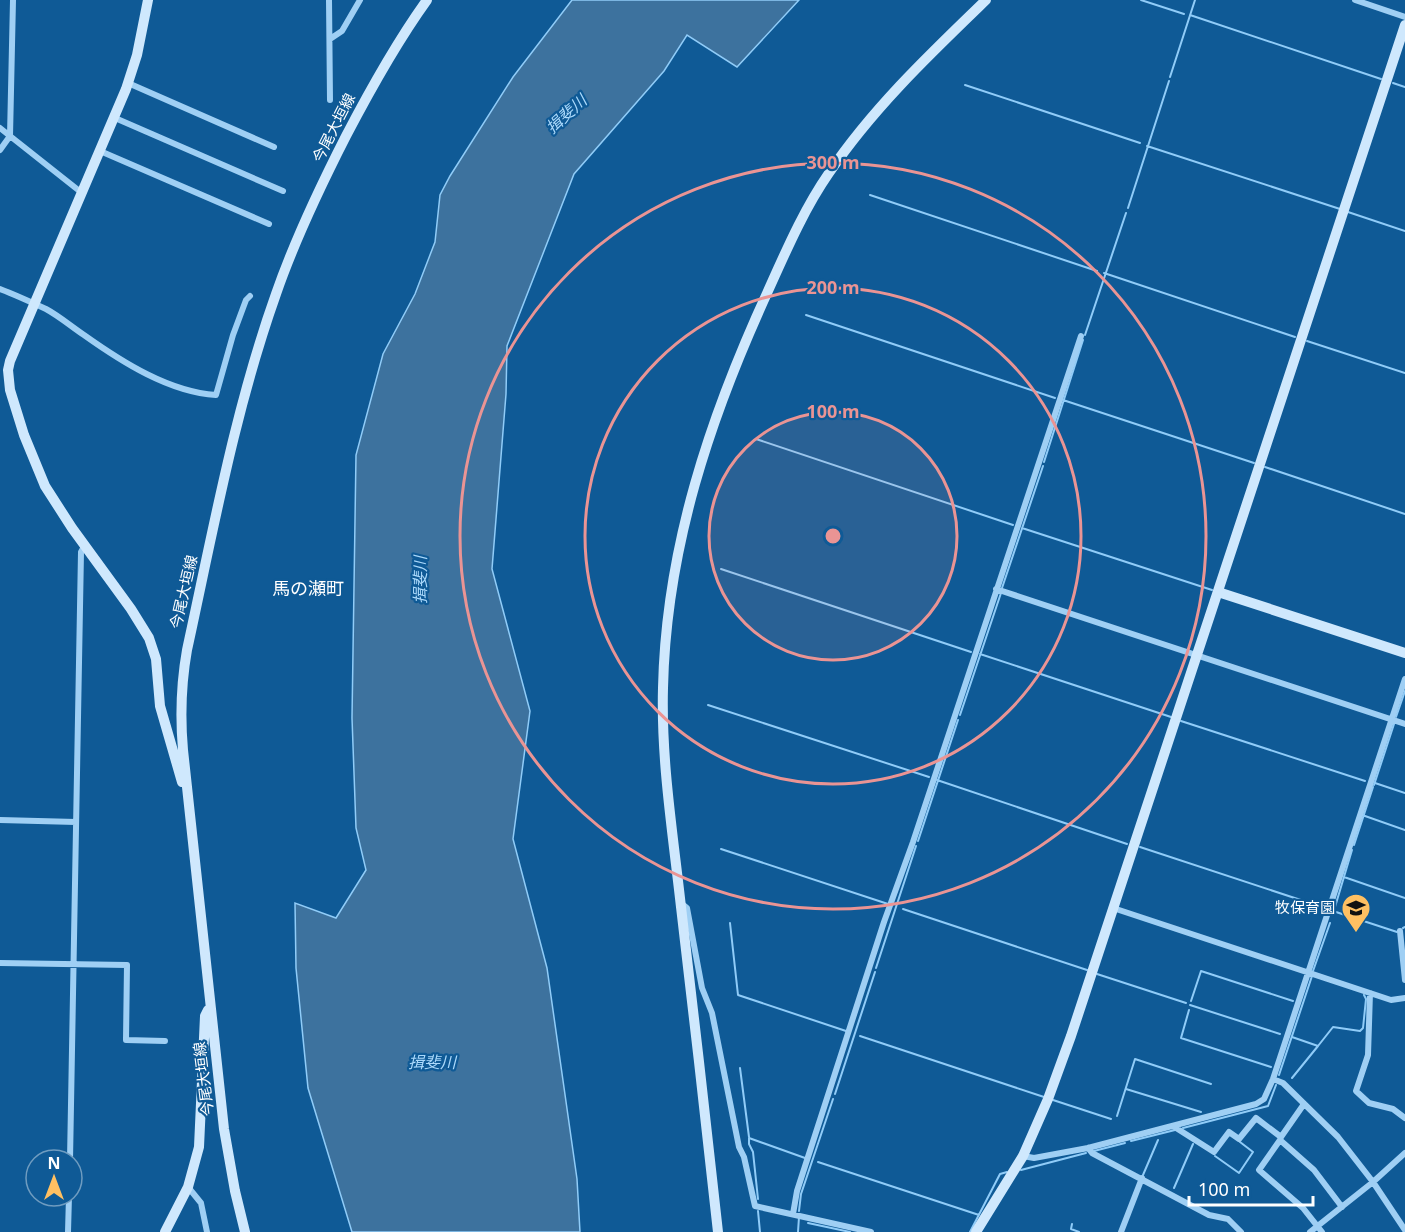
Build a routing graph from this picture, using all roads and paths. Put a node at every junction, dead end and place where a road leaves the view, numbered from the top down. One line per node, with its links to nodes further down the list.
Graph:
1 (13, 0): 15 (street)
2 (148, 0): 11 (street)
3 (329, 0): 10 (street)
4 (360, 0): 10 (street)
5 (427, 0): 35 (street, 今尾大垣線)
6 (986, 0): 38 (street)
7 (1355, 0): 8 (street)
8 (1405, 17)
9 (1405, 25): 29 (street)
10 (330, 39): 12 (street)
11 (128, 83): 13 (street); 16 (street)
12 (330, 100)
13 (115, 118): 18 (street); 19 (street)
14 (0, 128): 15 (street)
15 (10, 136): 17 (street); 20 (street)
16 (274, 147)
17 (0, 150)
18 (100, 151): 20 (street); 21 (street)
19 (283, 191)
20 (82, 193): 24 (street)
21 (269, 224)
22 (0, 289): 24 (street)
23 (250, 296): 24 (street)
24 (34, 305): 26 (street)
25 (1081, 336): 28 (street)
26 (5, 390): 27 (street)
27 (85, 545): 35 (street); 37 (street)
28 (996, 589): 31 (street); 63 (street)
29 (1218, 592): 30 (street); 31 (street)
30 (1405, 653)
31 (1197, 656): 33 (street); 39 (street)
32 (1405, 679): 33 (street)
33 (1392, 720): 34 (street); 43 (street)
34 (1405, 724)
35 (187, 786): 47 (street, 今尾大垣線)
36 (0, 820): 37 (street)
37 (76, 822): 42 (street)
38 (681, 903): 63 (street); 70 (street)
39 (1113, 909): 43 (street); 57 (street)
40 (1400, 931): 44 (street)
41 (0, 963): 42 (street)
42 (73, 964): 48 (street); 54 (street)
43 (1307, 972): 45 (street); 49 (street)
44 (1405, 980)
45 (1370, 993): 46 (street); 51 (street)
46 (1405, 998)
47 (210, 1006): 60 (street); 69 (street, 今尾大垣線)
48 (165, 1041)
49 (1273, 1079): 50 (street); 52 (street)
50 (1304, 1104): 53 (street); 59 (street)
51 (1405, 1118)
52 (1173, 1126): 53 (street); 55 (street)
53 (1281, 1138): 61 (street); 64 (street)
54 (70, 1148)
55 (1088, 1148): 57 (street); 58 (street)
56 (1405, 1153): 59 (street)
57 (1023, 1155): 72 (street)
58 (1142, 1178): 73 (street); 74 (street)
59 (1373, 1182): 61 (street); 65 (street)
60 (188, 1187): 67 (street); 68 (street)
61 (1342, 1207): 64 (street)
62 (69, 1208): 66 (street)
63 (793, 1214): 71 (street)
64 (1318, 1226): 75 (street); 76 (street)
65 (1405, 1230)
66 (68, 1232)
67 (165, 1232)
68 (207, 1232)
69 (245, 1232)
70 (718, 1232)
71 (872, 1232)
72 (976, 1232)
73 (1120, 1232)
74 (1241, 1232)
75 (1310, 1232)
76 (1322, 1232)

